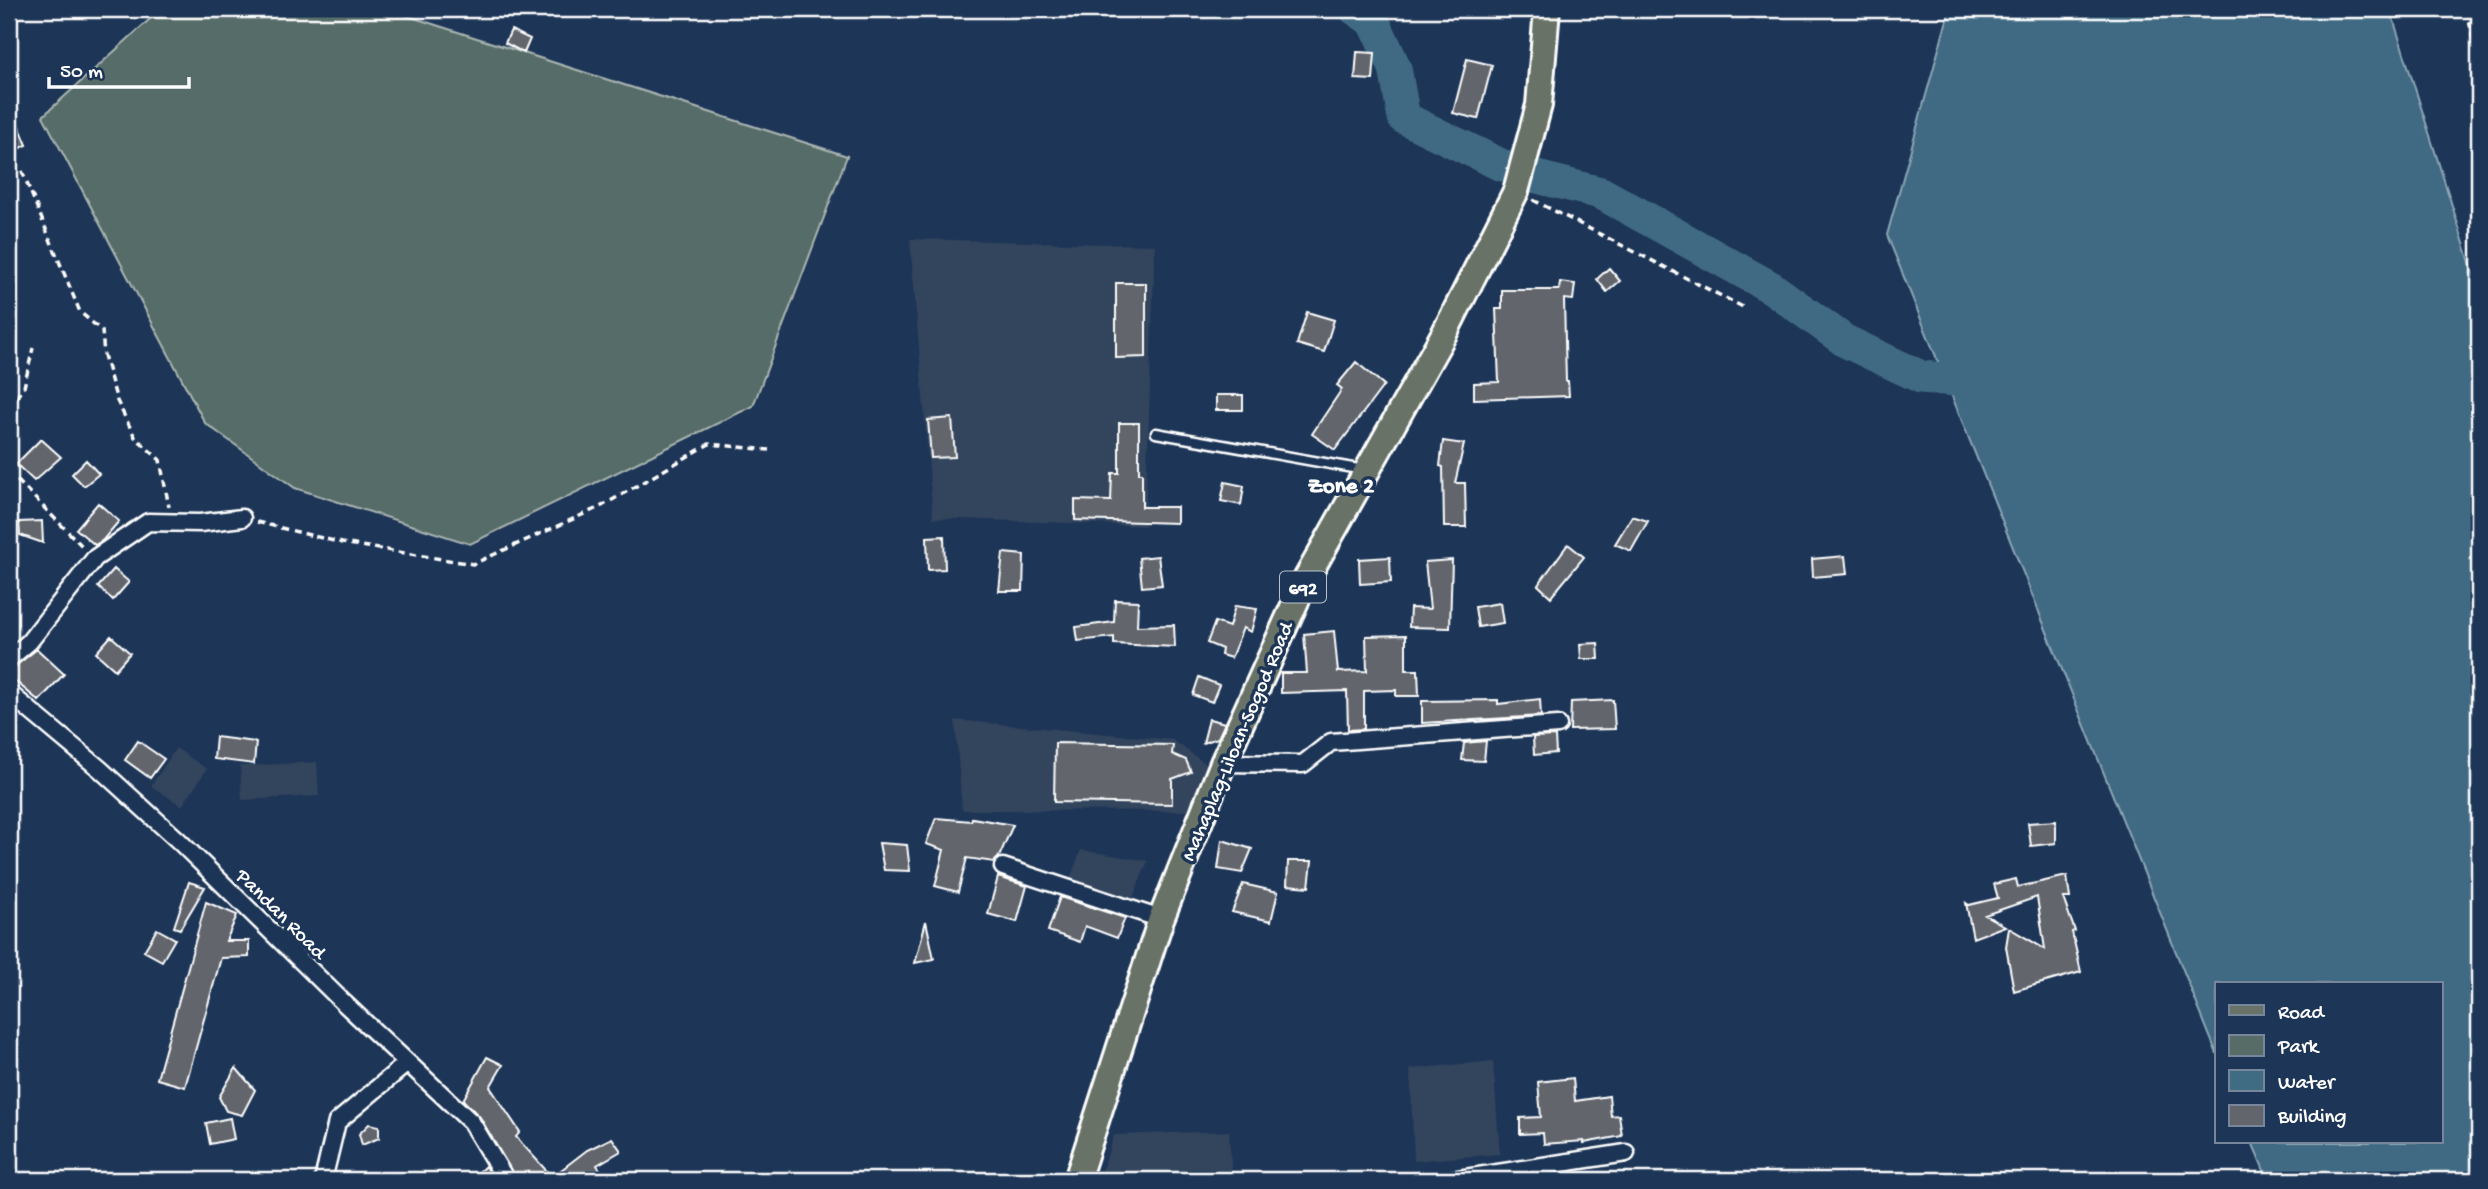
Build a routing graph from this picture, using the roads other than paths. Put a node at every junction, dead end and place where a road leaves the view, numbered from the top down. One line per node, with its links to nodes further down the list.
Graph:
1 (1547, 9): 3 (main road, Mahaplag-Liloan-Sogod Road / 692)
2 (1156, 433): 3 (lane)
3 (1367, 470): 8 (main road, Mahaplag-Liloan-Sogod Road / 692)
4 (242, 518): 5 (street)
5 (9, 659)
6 (9, 693): 11 (street, Pandan Road)
7 (1558, 725): 8 (street)
8 (1223, 764): 10 (main road, Mahaplag-Liloan-Sogod Road / 692)
9 (1003, 867): 10 (street)
10 (1161, 919): 15 (main road, Mahaplag-Liloan-Sogod Road / 692)
11 (407, 1063): 13 (street); 14 (street, Pandan Road)
12 (1626, 1153): 16 (street)
13 (323, 1180)
14 (506, 1180)
15 (1077, 1180)
16 (1452, 1180)

